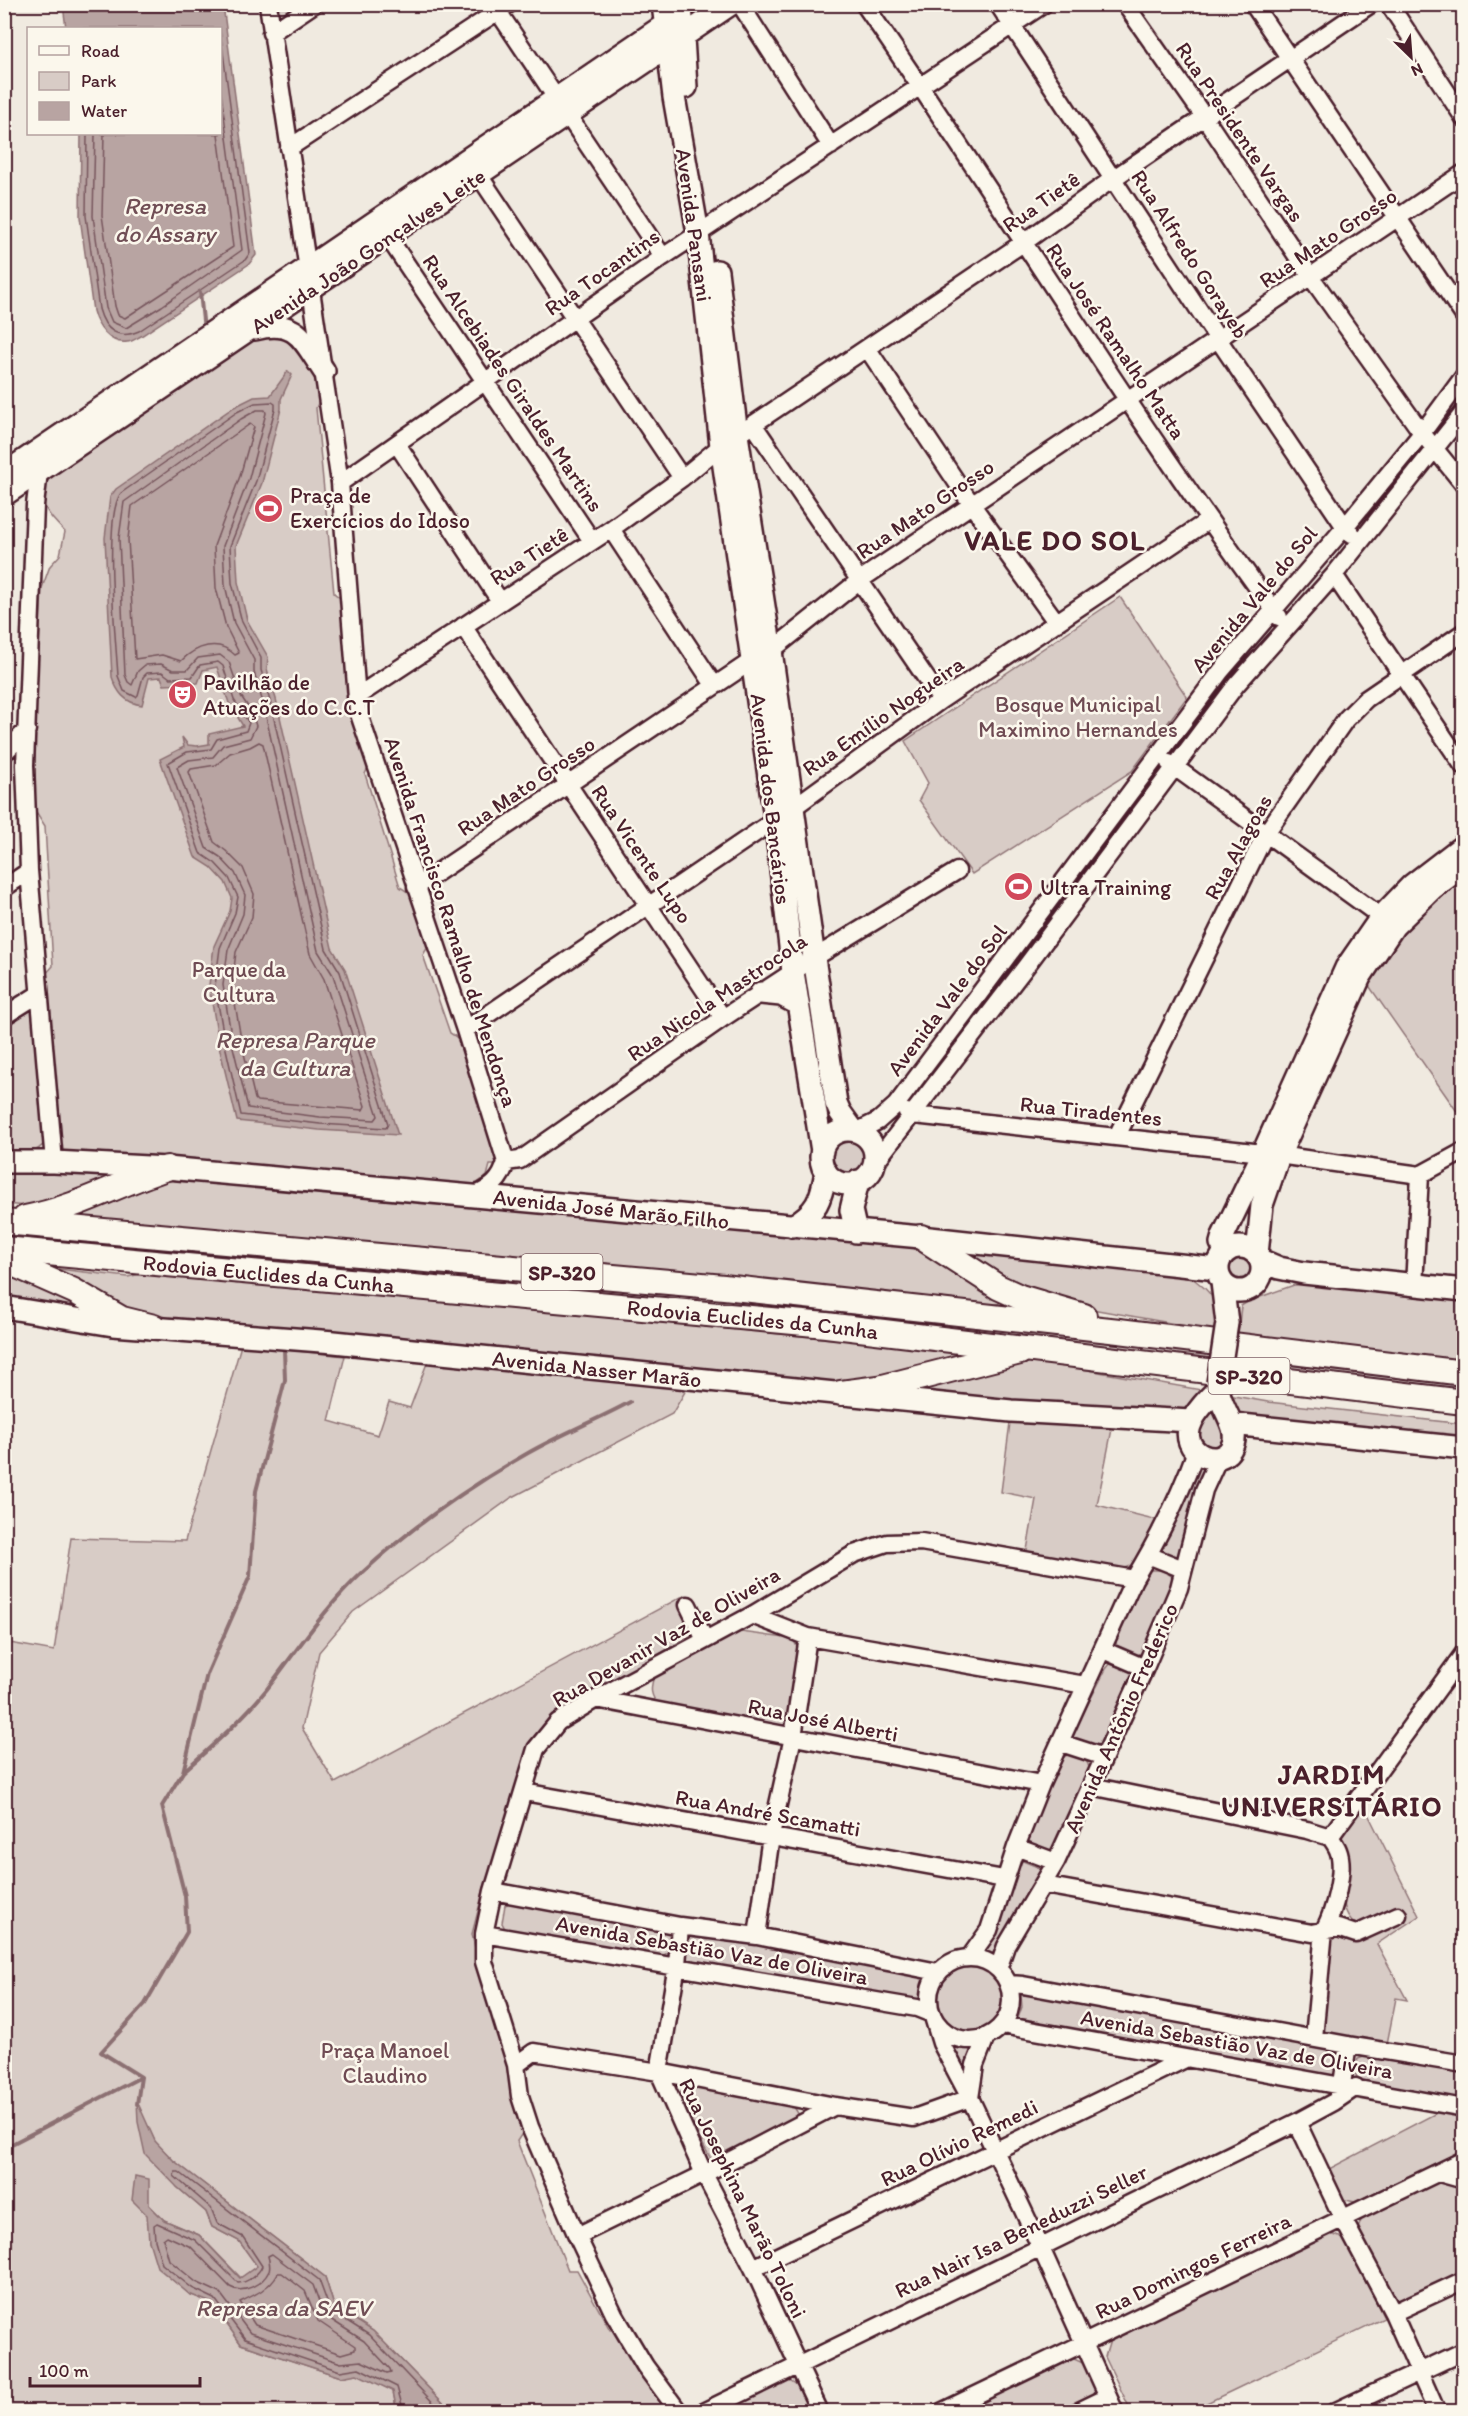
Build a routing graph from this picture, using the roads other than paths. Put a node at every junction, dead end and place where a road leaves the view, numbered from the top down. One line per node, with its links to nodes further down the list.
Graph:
1 (268, 4): 15 (street, Avenida Francisco Ramalho de Mendonça)
2 (314, 4): 15 (street)
3 (731, 4): 16 (main road, Avenida João Gonçalves Leite)
4 (740, 4): 23 (street)
5 (864, 4): 19 (street, Rua José Ramalho Matta)
6 (998, 4): 14 (street, Rua Alfredo Gorayeb)
7 (1044, 4): 14 (street, Rua Tocantins)
8 (1125, 4): 21 (street, Rua Presidente Vargas)
9 (1253, 4): 17 (street)
10 (1371, 4): 17 (street, Rua Tietê)
11 (1389, 4): 22 (street)
12 (500, 7): 20 (street); 24 (street)
13 (678, 10): 16 (main road, Avenida Pansani); 18 (main road, Avenida João Gonçalves Leite)
14 (1013, 26): 19 (street, Rua Tocantins); 27 (street, Rua Alfredo Gorayeb)
15 (271, 33): 24 (street, Avenida Francisco Ramalho de Mendonça)
16 (676, 42): 18 (main road, Avenida João Gonçalves Leite); 29 (main road, Avenida Pansani)
17 (1291, 60): 21 (street, Rua Tietê); 28 (street)
18 (609, 75): 20 (main road, Avenida João Gonçalves Leite)
19 (921, 87): 23 (street, Rua Tocantins); 31 (street, Rua José Ramalho Matta)
20 (563, 107): 25 (main road, Avenida João Gonçalves Leite); 32 (street)
21 (1205, 118): 27 (street, Rua Tietê); 34 (street, Rua Presidente Vargas)
22 (1464, 118)
23 (831, 146): 29 (street, Rua Tocantins)
24 (290, 148): 33 (street, Avenida Francisco Ramalho de Mendonça)
25 (473, 167): 30 (main road, Avenida João Gonçalves Leite); 37 (street)
26 (1464, 173): 28 (street, Rua Mato Grosso)
27 (1114, 178): 31 (street, Rua Tietê); 39 (street, Rua Alfredo Gorayeb)
28 (1398, 217): 34 (street, Rua Mato Grosso); 36 (street)
29 (704, 228): 32 (street, Rua Tocantins); 47 (main road, Avenida Pansani)
30 (382, 229): 33 (main road, Avenida João Gonçalves Leite); 35 (main road, Avenida João Gonçalves Leite); 43 (street, Rua Alcebiades Giraldes Martins)
31 (1023, 243): 40 (street, Rua Tietê); 44 (street, Rua José Ramalho Matta)
32 (663, 257): 37 (street, Rua Tocantins)
33 (309, 266): 35 (street, Avenida Francisco Ramalho de Mendonça); 54 (main road, Avenida João Gonçalves Leite)
34 (1311, 277): 39 (street, Rua Mato Grosso); 46 (street, Rua Presidente Vargas)
35 (312, 289): 38 (main road, Avenida João Gonçalves Leite); 41 (street, Avenida Francisco Ramalho de Mendonça)
36 (1464, 316)
37 (573, 319): 43 (street, Rua Tocantins); 51 (street)
38 (251, 329): 41 (main road); 50 (main road, Avenida João Gonçalves Leite)
39 (1218, 339): 44 (street, Rua Mato Grosso); 58 (street, Rua Alfredo Gorayeb)
40 (867, 348): 47 (street, Rua Tietê); 56 (street)
41 (324, 371): 52 (street, Avenida Francisco Ramalho de Mendonça)
42 (1464, 376): 46 (street, Avenida Vale do Sol)
43 (484, 380): 48 (street, Rua Tocantins); 60 (street, Rua Alcebiades Giraldes Martins)
44 (1128, 401): 56 (street, Rua Mato Grosso); 57 (street, Rua José Ramalho Matta)
45 (1464, 412): 49 (street, Avenida Vale do Sol)
46 (1422, 433): 49 (street, Rua Presidente Vargas); 58 (street, Avenida Vale do Sol)
47 (737, 435): 51 (street, Rua Tietê); 63 (street); 70 (main road, Avenida dos Bancários)
48 (397, 444): 52 (street, Rua Tocantins); 64 (street)
49 (1436, 448): 53 (street, Rua Presidente Vargas); 61 (street, Avenida Vale do Sol)
50 (39, 472): 54 (main road, Avenida João Gonçalves Leite); 55 (street)
51 (682, 478): 59 (street, Rua Tietê)
52 (340, 483): 73 (street, Avenida Francisco Ramalho de Mendonça)
53 (1464, 485)
54 (8, 486): 55 (street)
55 (35, 505): 75 (street)
56 (972, 505): 63 (street, Rua Mato Grosso); 66 (street)
57 (1209, 520): 65 (street, Rua José Ramalho Matta); 66 (street, Rua Emílio Nogueira)
58 (1345, 527): 61 (street, Rua Alfredo Gorayeb); 65 (street, Avenida Vale do Sol)
59 (611, 529): 60 (street, Rua Tietê); 72 (street)
60 (592, 542): 64 (street, Rua Tietê)
61 (1361, 543): 62 (street, Avenida Vale do Sol)
62 (1334, 575): 68 (street, Avenida Vale do Sol); 71 (street)
63 (860, 580): 70 (street, Rua Mato Grosso); 74 (street)
64 (500, 602): 67 (street, Rua Tietê)
65 (1274, 610): 68 (street, Rua José Ramalho Matta); 77 (street, Avenida Vale do Sol)
66 (1057, 623): 74 (street, Rua Emílio Nogueira)
67 (463, 626): 73 (street, Rua Tietê); 81 (street, Rua Vicente Lupo)
68 (1287, 627): 80 (street, Avenida Vale do Sol)
69 (1464, 632): 71 (street, Rua Alagoas)
70 (762, 655): 72 (street, Rua Mato Grosso); 82 (main road, Avenida dos Bancários); 83 (main road, Avenida dos Bancários)
71 (1401, 674): 79 (street); 84 (street, Rua Alagoas)
72 (714, 685): 81 (street, Rua Mato Grosso)
73 (356, 697): 89 (street, Avenida Francisco Ramalho de Mendonça)
74 (941, 700): 82 (street, Rua Emílio Nogueira)
75 (27, 730): 76 (street); 78 (street)
76 (4, 755): 78 (street)
77 (1160, 756): 80 (street); 93 (street, Avenida Vale do Sol)
78 (26, 765): 87 (street)
79 (1464, 766)
80 (1176, 768): 84 (street); 95 (street, Avenida Vale do Sol)
81 (569, 786): 89 (street, Rua Mato Grosso); 91 (street, Rua Vicente Lupo)
82 (794, 807): 83 (street, Rua Emílio Nogueira); 94 (main road, Avenida dos Bancários)
83 (775, 818): 91 (street, Rua Emílio Nogueira); 96 (main road, Avenida dos Bancários)
84 (1266, 833): 92 (street); 108 (street, Rua Alagoas)
85 (1464, 845): 92 (main road)
86 (1464, 865): 92 (main road)
87 (29, 872): 90 (street); 98 (street)
88 (957, 872): 94 (street, Rua Nicola Mastrocola)
89 (416, 887): 104 (street, Avenida Francisco Ramalho de Mendonça)
90 (4, 888)
91 (649, 903): 102 (street, Rua Vicente Lupo); 104 (street, Rua Emílio Nogueira)
92 (1388, 921): 111 (main road)
93 (1011, 953): 95 (street); 100 (street, Avenida Vale do Sol)
94 (814, 958): 96 (street, Rua Nicola Mastrocola); 107 (main road, Avenida dos Bancários)
95 (1027, 965): 103 (street, Avenida Vale do Sol)
96 (793, 972): 97 (street, Rua Nicola Mastrocola); 99 (main road, Avenida dos Bancários)
97 (761, 993): 99 (main road); 102 (street, Rua Nicola Mastrocola)
98 (39, 994): 101 (street); 113 (street)
99 (798, 1005): 109 (main road, Avenida dos Bancários)
100 (966, 1013): 103 (street); 105 (street, Avenida Vale do Sol)
101 (4, 1016)
102 (723, 1018): 114 (street, Rua Nicola Mastrocola)
103 (982, 1025): 106 (street, Avenida Vale do Sol)
104 (465, 1030): 114 (street, Avenida Francisco Ramalho de Mendonça)
105 (896, 1105): 106 (street); 107 (street, Avenida Vale do Sol)
106 (914, 1115): 108 (street, Rua Tiradentes); 115 (street, Avenida Vale do Sol)
107 (855, 1131): 109 (main road); 115 (main road)
108 (1117, 1137): 111 (street, Rua Tiradentes)
109 (822, 1151): 117 (main road)
110 (1464, 1151): 118 (street)
111 (1271, 1155): 118 (street, Rua Tiradentes); 126 (main road); 128 (main road)
112 (4, 1162): 113 (main road, Avenida José Marão Filho)
113 (54, 1162): 116 (main road, Avenida José Marão Filho)
114 (506, 1162): 120 (street)
115 (874, 1164): 119 (main road)
116 (167, 1168): 120 (main road, Avenida José Marão Filho); 121 (highway)
117 (826, 1172): 119 (main road); 122 (main road)
118 (1419, 1175): 129 (street)
119 (858, 1181): 123 (main road)
120 (474, 1196): 122 (main road, Avenida José Marão Filho)
121 (4, 1222): 135 (highway, Rodovia Euclides da Cunha / SP-320)
122 (792, 1226): 123 (main road, Avenida José Marão Filho)
123 (856, 1232): 124 (main road, Avenida José Marão Filho)
124 (921, 1237): 128 (main road, Avenida José Marão Filho); 135 (highway)
125 (4, 1250): 136 (highway, Rodovia Euclides da Cunha / SP-320)
126 (1259, 1257): 128 (main road); 129 (main road); 130 (main road)
127 (4, 1260): 134 (highway)
128 (1222, 1268): 130 (main road); 133 (main road)
129 (1414, 1286): 131 (main road)
130 (1252, 1288): 133 (main road)
131 (1464, 1290)
132 (4, 1307): 134 (main road, Avenida Nasser Marão)
133 (1227, 1321): 138 (main road, bridge)
134 (154, 1327): 139 (main road, Avenida Nasser Marão)
135 (1119, 1331): 137 (highway, Rodovia Euclides da Cunha / SP-320)
136 (1034, 1349): 139 (highway); 140 (highway, Rodovia Euclides da Cunha / SP-320)
137 (1464, 1373)
138 (1218, 1385): 141 (main road); 142 (main road)
139 (841, 1393): 141 (main road, Avenida Nasser Marão)
140 (1464, 1402)
141 (1191, 1421): 144 (main road)
142 (1232, 1424): 143 (main road); 145 (main road, Avenida Antônio Frederico)
143 (1464, 1448)
144 (1196, 1451): 145 (main road); 146 (street, Avenida Antônio Frederico)
145 (1219, 1457): 147 (street, Avenida Antônio Frederico)
146 (1148, 1556): 147 (street); 148 (street, Avenida Antônio Frederico)
147 (1183, 1569): 155 (street, Avenida Antônio Frederico)
148 (1134, 1579): 150 (street, Rua Devanir Vaz de Oliveira); 153 (street, Avenida Antônio Frederico)
149 (688, 1605): 152 (street)
150 (752, 1614): 151 (street); 152 (street, Rua Devanir Vaz de Oliveira)
151 (808, 1637): 156 (street); 158 (street)
152 (705, 1640): 157 (street, Rua Devanir Vaz de Oliveira)
153 (1103, 1650): 155 (street); 156 (street, Avenida Antônio Frederico)
154 (1464, 1653): 165 (street)
155 (1145, 1668): 160 (street, Avenida Antônio Frederico)
156 (1085, 1685): 159 (street, Avenida Antônio Frederico)
157 (596, 1699): 158 (street, Rua José Alberti); 163 (street, Rua Devanir Vaz de Oliveira)
158 (793, 1737): 161 (street, Rua José Alberti); 164 (street)
159 (1061, 1743): 160 (street); 161 (street, Avenida Antônio Frederico)
160 (1104, 1757): 162 (street, Avenida Antônio Frederico)
161 (1041, 1784): 166 (street, Avenida Antônio Frederico)
162 (1091, 1786): 165 (street); 167 (street, Avenida Antônio Frederico)
163 (524, 1792): 164 (street, Rua André Scamatti); 170 (street, Rua Devanir Vaz de Oliveira)
164 (771, 1836): 168 (street, Rua André Scamatti); 175 (street)
165 (1330, 1837): 173 (street)
166 (1016, 1847): 167 (street); 168 (street, Avenida Antônio Frederico)
167 (1056, 1862): 169 (street, Avenida Antônio Frederico)
168 (1004, 1879): 176 (street, Avenida Antônio Frederico)
169 (1044, 1885): 173 (street); 178 (street, Avenida Antônio Frederico)
170 (493, 1891): 172 (street, Avenida Sebastião Vaz de Oliveira); 174 (street, Rua Devanir Vaz de Oliveira)
171 (1398, 1915): 173 (street)
172 (680, 1926): 175 (street, Avenida Sebastião Vaz de Oliveira); 177 (street, Rua Josephina Marão Toloni)
173 (1324, 1930): 184 (street)
174 (484, 1934): 177 (street, Avenida Sebastião Vaz de Oliveira); 188 (street, Rua Devanir Vaz de Oliveira)
175 (757, 1936): 179 (street, Avenida Sebastião Vaz de Oliveira)
176 (969, 1958): 178 (street); 179 (street)
177 (677, 1965): 181 (street, Avenida Sebastião Vaz de Oliveira); 189 (street, Rua Josephina Marão Toloni)
178 (998, 1969): 180 (street)
179 (938, 1972): 181 (street)
180 (1009, 1984): 182 (street); 184 (street, Avenida Sebastião Vaz de Oliveira)
181 (933, 2017): 183 (street); 191 (street)
182 (1002, 2025): 183 (street); 186 (street, Avenida Sebastião Vaz de Oliveira)
183 (986, 2037): 191 (street)
184 (1314, 2038): 185 (street, Avenida Sebastião Vaz de Oliveira)
185 (1348, 2045): 187 (street, Avenida Sebastião Vaz de Oliveira); 190 (street)
186 (1185, 2059): 190 (street, Avenida Sebastião Vaz de Oliveira); 195 (street, Rua Olívio Remedi)
187 (1464, 2064)
188 (516, 2066): 189 (street); 201 (street, Rua Devanir Vaz de Oliveira)
189 (658, 2072): 192 (street); 198 (street, Rua Josephina Marão Toloni)
190 (1349, 2086): 193 (street, Avenida Sebastião Vaz de Oliveira); 194 (street, Rua Nair Isa Beneduzzi Seller)
191 (970, 2098): 192 (street); 195 (street)
192 (835, 2106): 198 (street)
193 (1464, 2108)
194 (1297, 2122): 200 (street); 202 (street, Rua Nair Isa Beneduzzi Seller)
195 (995, 2151): 202 (street); 203 (street, Rua Olívio Remedi)
196 (1464, 2160): 197 (street, Rua Domingos Ferreira)
197 (1439, 2173): 199 (street); 200 (street, Rua Domingos Ferreira)
198 (704, 2174): 201 (street); 203 (street, Rua Josephina Marão Toloni)
199 (1464, 2180)
200 (1343, 2219): 205 (street); 206 (street, Rua Domingos Ferreira)
201 (577, 2236): 211 (street, Rua Devanir Vaz de Oliveira)
202 (1040, 2246): 206 (street); 208 (street, Rua Nair Isa Beneduzzi Seller)
203 (753, 2268): 208 (street, Rua Josephina Marão Toloni)
204 (1464, 2280): 205 (street)
205 (1393, 2313): 209 (street)
206 (1084, 2343): 210 (street); 214 (street, Rua Domingos Ferreira)
207 (1464, 2351): 209 (street)
208 (798, 2365): 212 (street, Rua Nair Isa Beneduzzi Seller); 213 (street, Rua Josephina Marão Toloni)
209 (1419, 2372): 216 (street); 217 (street)
210 (1111, 2404): 215 (street)
211 (679, 2412)
212 (703, 2412)
213 (820, 2412)
214 (941, 2412)
215 (1077, 2412)
216 (1335, 2412)
217 (1437, 2412)

